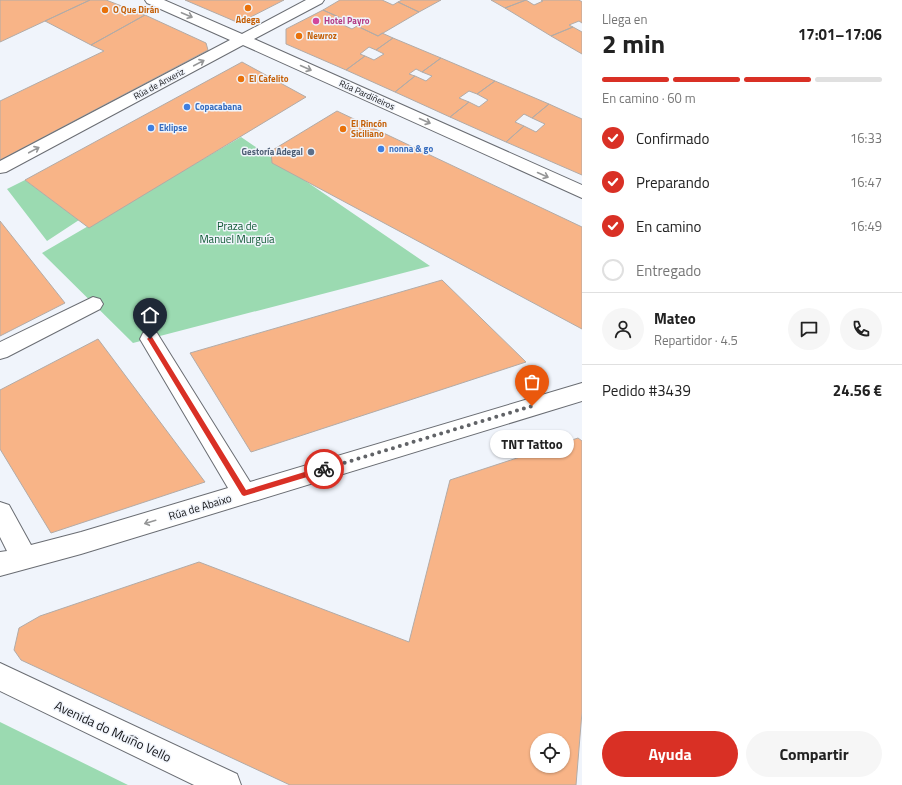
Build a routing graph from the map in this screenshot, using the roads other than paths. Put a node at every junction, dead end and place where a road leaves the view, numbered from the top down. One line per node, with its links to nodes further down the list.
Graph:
1 (152, 0): 3 (street, Rúa Pardiñeiros, one-way to 3)
2 (318, 0): 3 (street, Rúa de Anxeriz)
3 (243, 40): 4 (street, Rúa de Anxeriz, one-way to 3); 5 (street, Rúa Pardiñeiros, one-way to 5)
4 (0, 168)
5 (582, 192)
6 (93, 304): 8 (street)
7 (150, 339): 10 (street)
8 (0, 351)
9 (582, 392): 10 (street, Rúa de Abaixo)
10 (244, 493): 12 (street, Rúa de Abaixo, one-way to 12)
11 (0, 513): 12 (street)
12 (24, 557): 13 (street, Rúa de Abaixo)
13 (0, 564)
14 (0, 677): 15 (street, Avenida do Muíño Vello)
15 (226, 785)

